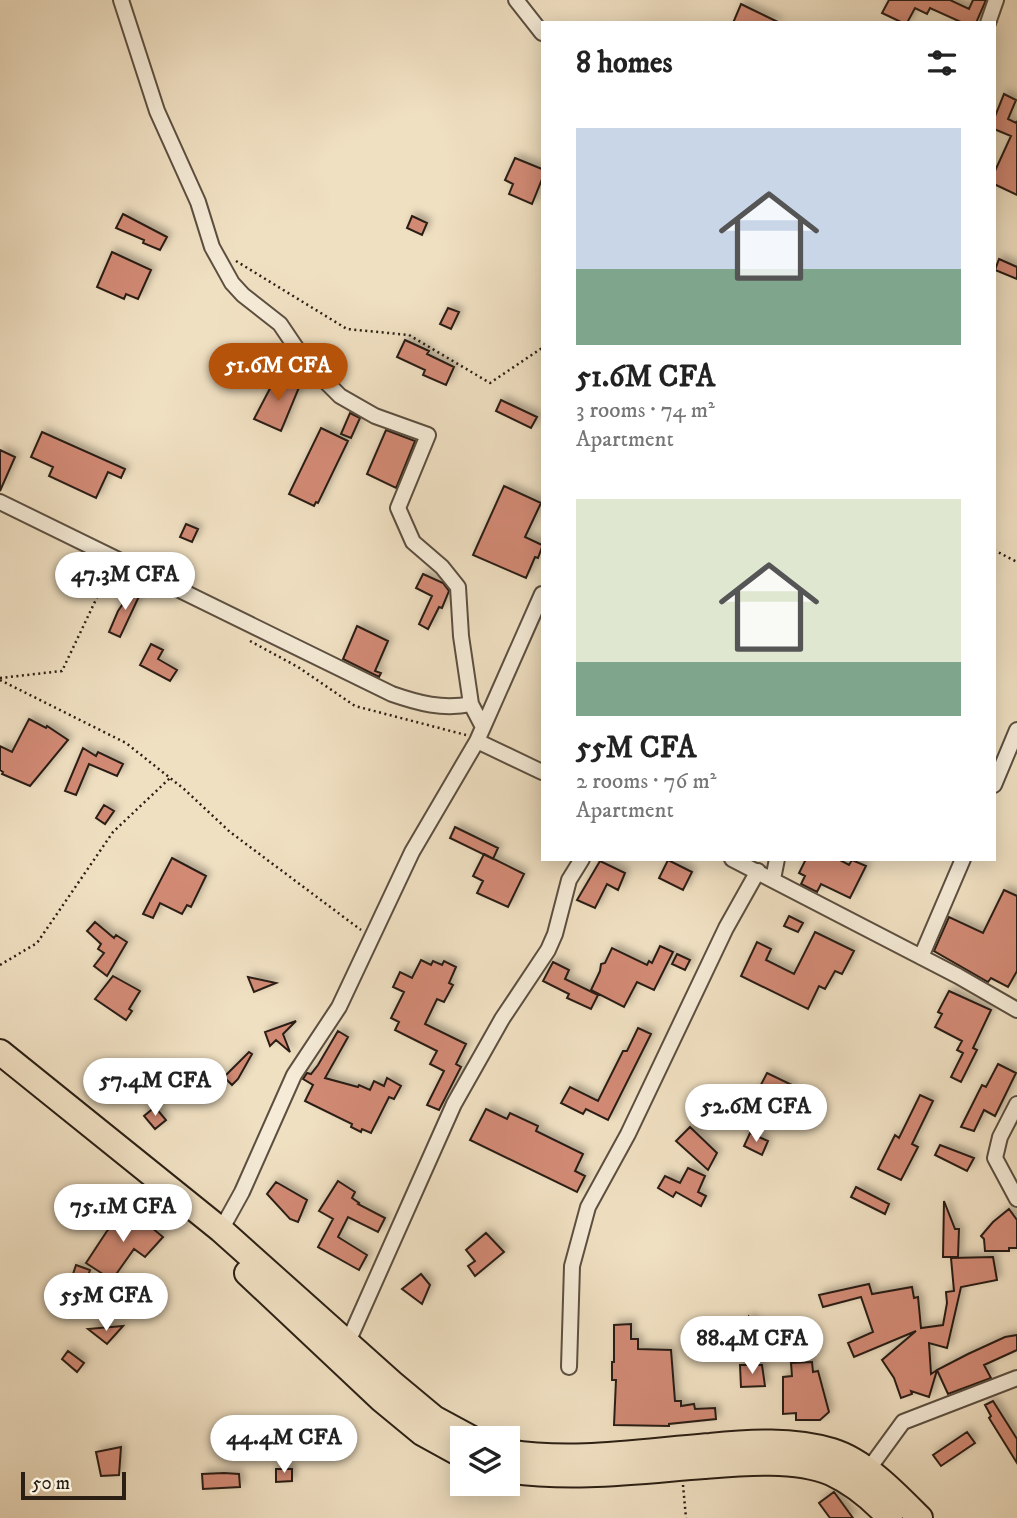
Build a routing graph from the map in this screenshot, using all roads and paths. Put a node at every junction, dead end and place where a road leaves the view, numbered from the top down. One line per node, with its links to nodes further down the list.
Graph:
1 (121, 0): 6 (street)
2 (516, 0): 5 (street)
3 (996, 0): 4 (street)
4 (989, 21)
5 (541, 32)
6 (212, 247): 7 (path); 15 (street)
7 (541, 349)
8 (0, 502): 15 (street)
9 (996, 551): 10 (path)
10 (1017, 562)
11 (110, 569): 14 (path)
12 (541, 596): 17 (street)
13 (240, 636): 17 (path)
14 (0, 679): 19 (path)
15 (471, 704): 17 (street)
16 (1017, 730): 20 (street)
17 (480, 734): 18 (street); 27 (street)
18 (541, 771)
19 (170, 778): 27 (path); 29 (path)
20 (996, 780)
21 (581, 861): 36 (street)
22 (736, 861): 25 (street)
23 (777, 861): 26 (street)
24 (962, 861): 28 (street)
25 (758, 871): 26 (street); 37 (street)
26 (773, 879): 28 (street)
27 (372, 938): 35 (street)
28 (921, 957): 30 (street)
29 (0, 965)
30 (1017, 1010)
31 (0, 1052): 33 (highway)
32 (1017, 1104): 34 (street)
33 (131, 1160): 35 (highway); 40 (highway)
34 (1017, 1199)
35 (221, 1230): 36 (highway)
36 (348, 1342): 39 (highway)
37 (569, 1367)
38 (1017, 1378): 43 (street)
39 (450, 1427)
40 (450, 1448)
41 (520, 1454): 43 (highway)
42 (681, 1468): 44 (highway); 45 (path); 46 (highway)
43 (868, 1470): 47 (highway)
44 (520, 1472)
45 (686, 1518)
46 (890, 1518)
47 (920, 1518)

